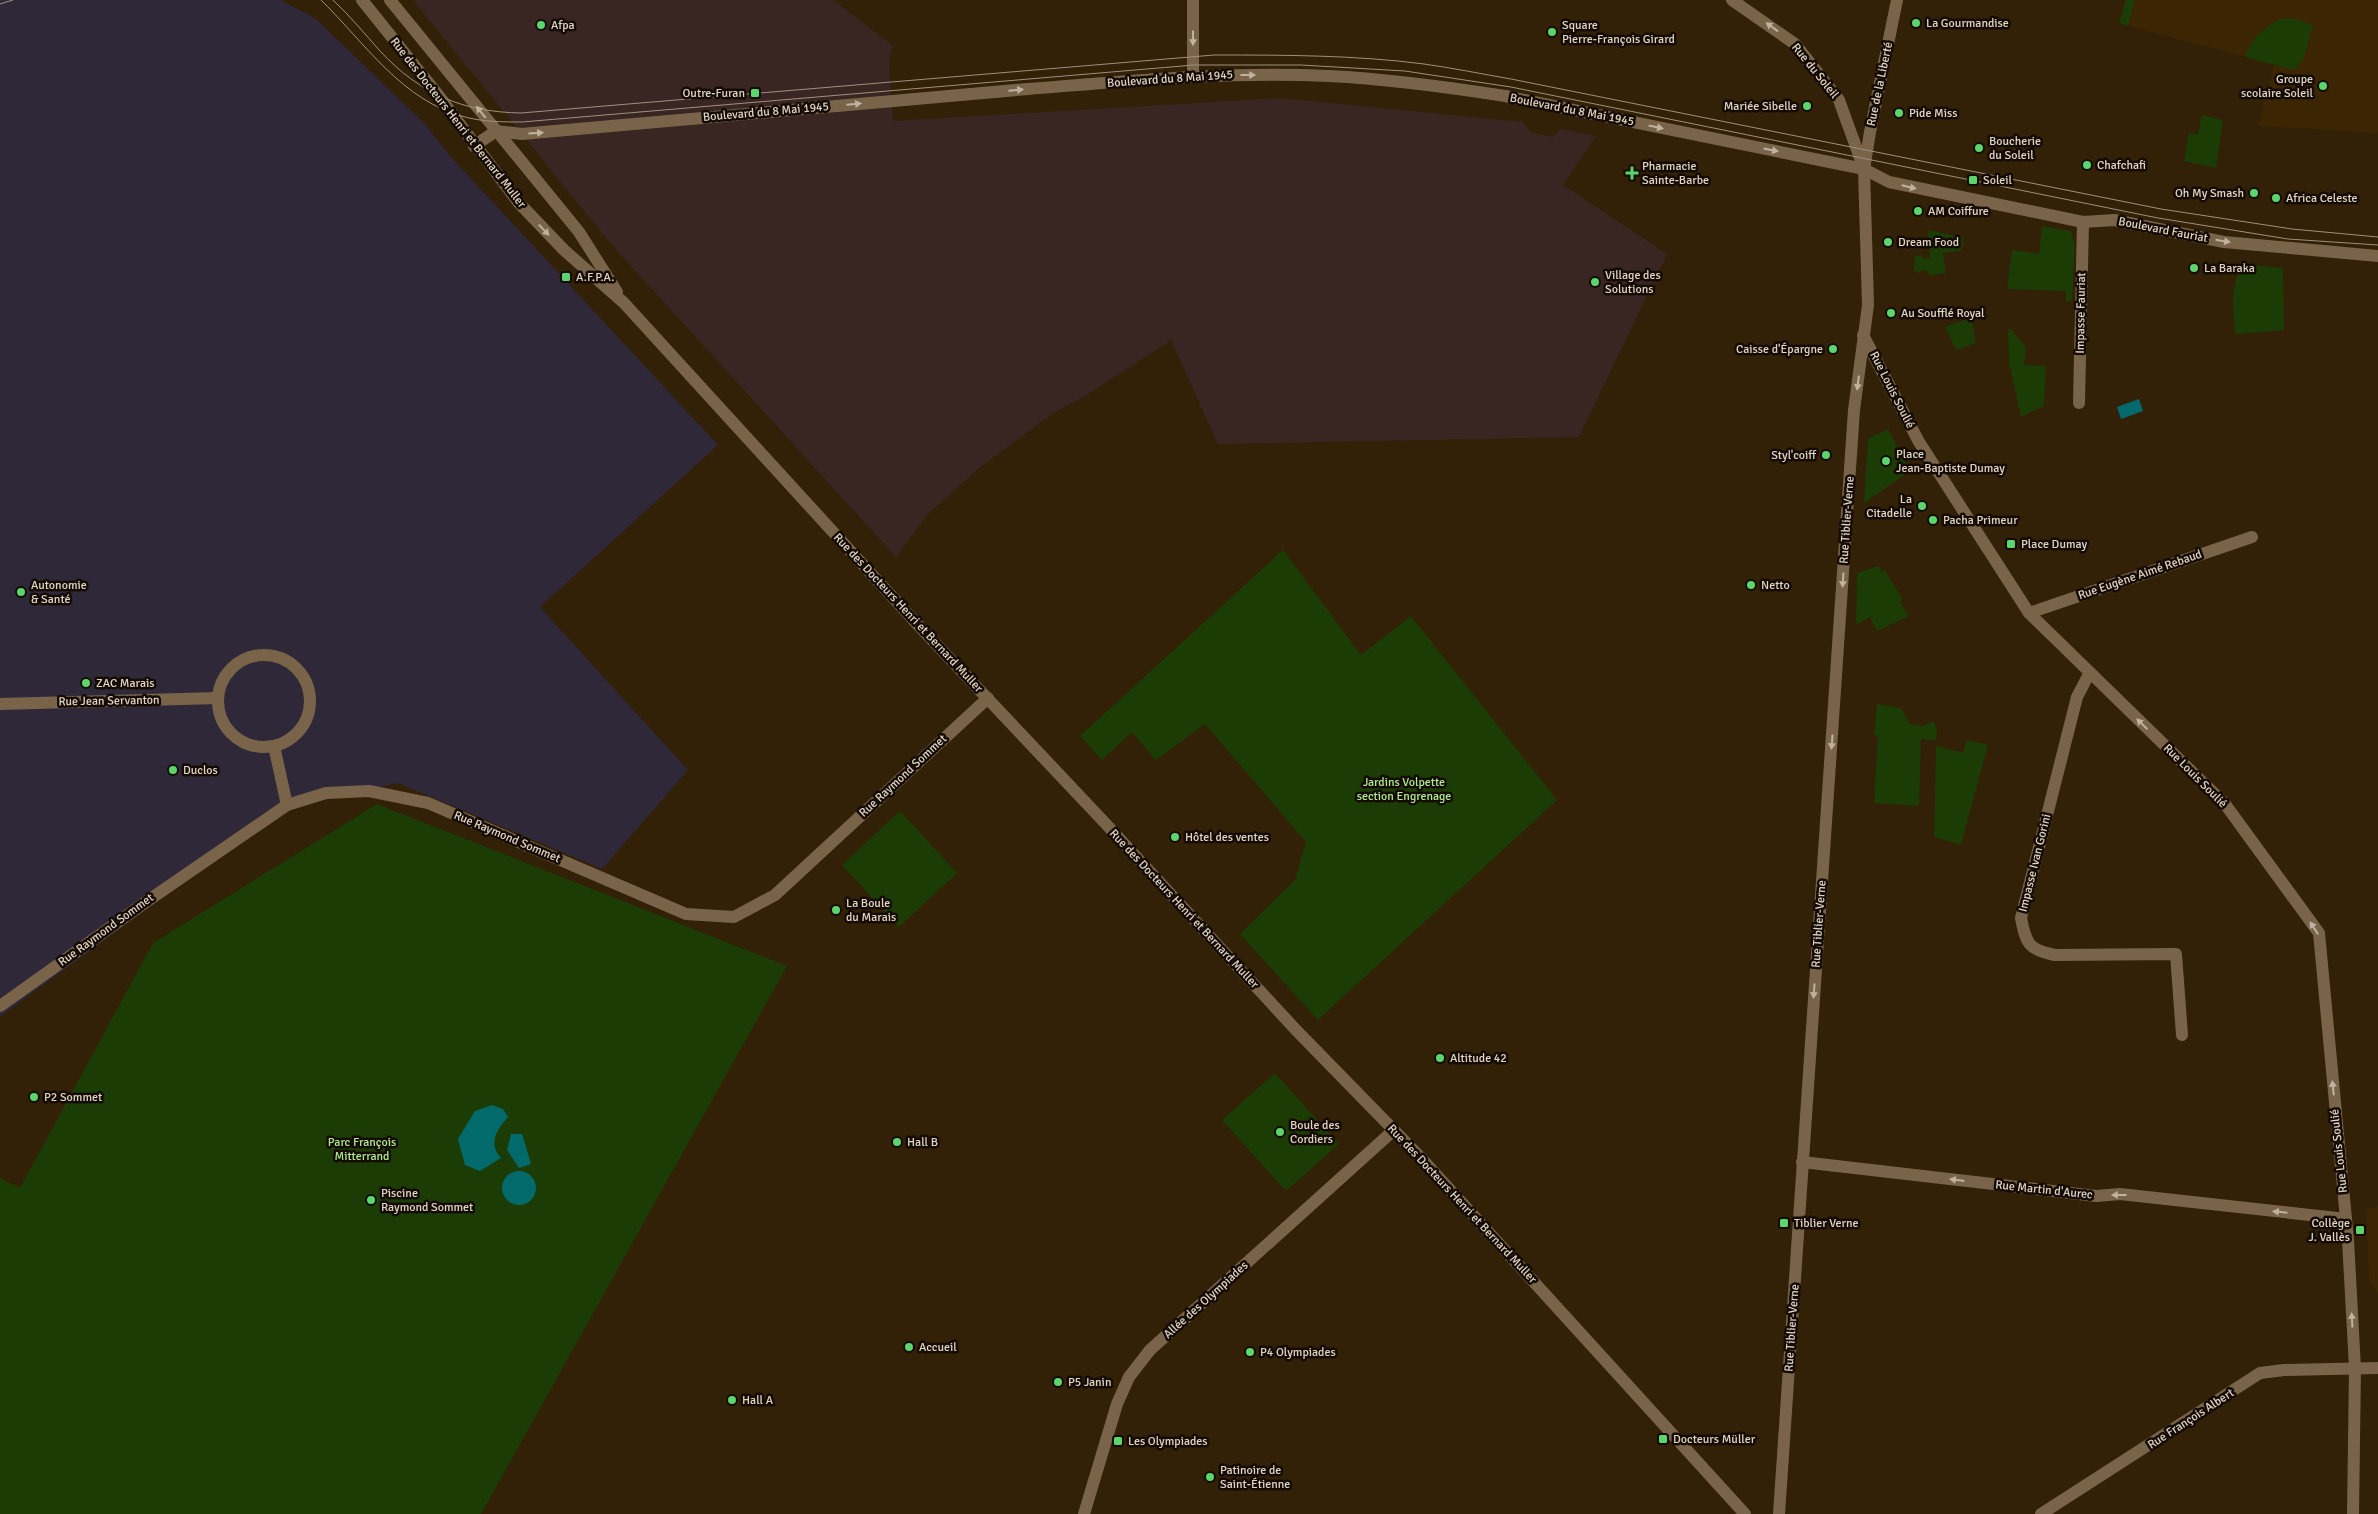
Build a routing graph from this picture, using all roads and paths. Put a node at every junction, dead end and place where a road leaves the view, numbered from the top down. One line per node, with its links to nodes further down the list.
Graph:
1 (362, 0): 8 (street, Rue des Docteurs Henri et Bernard Muller)
2 (390, 0): 7 (street, Rue des Docteurs Henri et Bernard Muller, one-way to 2)
3 (1193, 0): 6 (street, one-way to 6)
4 (1732, 0): 9 (street, Rue du Soleil, one-way to 4)
5 (1897, 0): 9 (street, Rue de la Liberté)
6 (1193, 76): 7 (street, Boulevard du 8 Mai 1945, one-way to 6); 9 (street, Boulevard du 8 Mai 1945, one-way to 9)
7 (496, 131): 8 (street); 12 (street, Rue des Docteurs Henri et Bernard Muller)
8 (474, 146): 12 (street, Rue des Docteurs Henri et Bernard Muller, one-way to 12)
9 (1864, 169): 10 (street, Boulevard Fauriat, one-way to 10); 13 (street)
10 (2083, 222): 11 (street, Boulevard Fauriat, one-way to 11); 14 (street, Impasse Fauriat)
11 (2378, 256)
12 (624, 303): 19 (street, Rue des Docteurs Henri et Bernard Muller)
13 (1864, 335): 16 (street, Rue Louis Soulié); 26 (street, Rue Tiblier-Verne, one-way to 26)
14 (2079, 403)
15 (2252, 537): 16 (street, Rue Eugène Aimé Rebaud)
16 (2029, 613): 17 (street, Rue Louis Soulié)
17 (2089, 674): 24 (street, Impasse Ivan Gorini); 27 (street, Rue Louis Soulié, one-way to 17)
18 (218, 698): 20 (street, Rue Jean Servanton); 21 (street); 21 (street)
19 (988, 698): 22 (street, Rue Raymond Sommet); 25 (street, Rue des Docteurs Henri et Bernard Muller)
20 (0, 704)
21 (274, 746): 22 (street)
22 (287, 805): 23 (street, Rue Raymond Sommet)
23 (0, 1006)
24 (2182, 1035)
25 (1394, 1130): 30 (street, Allée des Olympiades); 31 (street, Rue des Docteurs Henri et Bernard Muller)
26 (1802, 1162): 27 (street, Rue Martin d'Aurec, one-way to 26); 32 (street, Rue Tiblier-Verne)
27 (2346, 1219): 28 (street, Rue Louis Soulié, one-way to 27)
28 (2355, 1368): 29 (street, Rue François Albert); 33 (street, Rue François Albert); 34 (street, Rue Louis Soulié)
29 (2378, 1368)
30 (1084, 1514)
31 (1745, 1514)
32 (1779, 1514)
33 (2041, 1514)
34 (2353, 1514)

